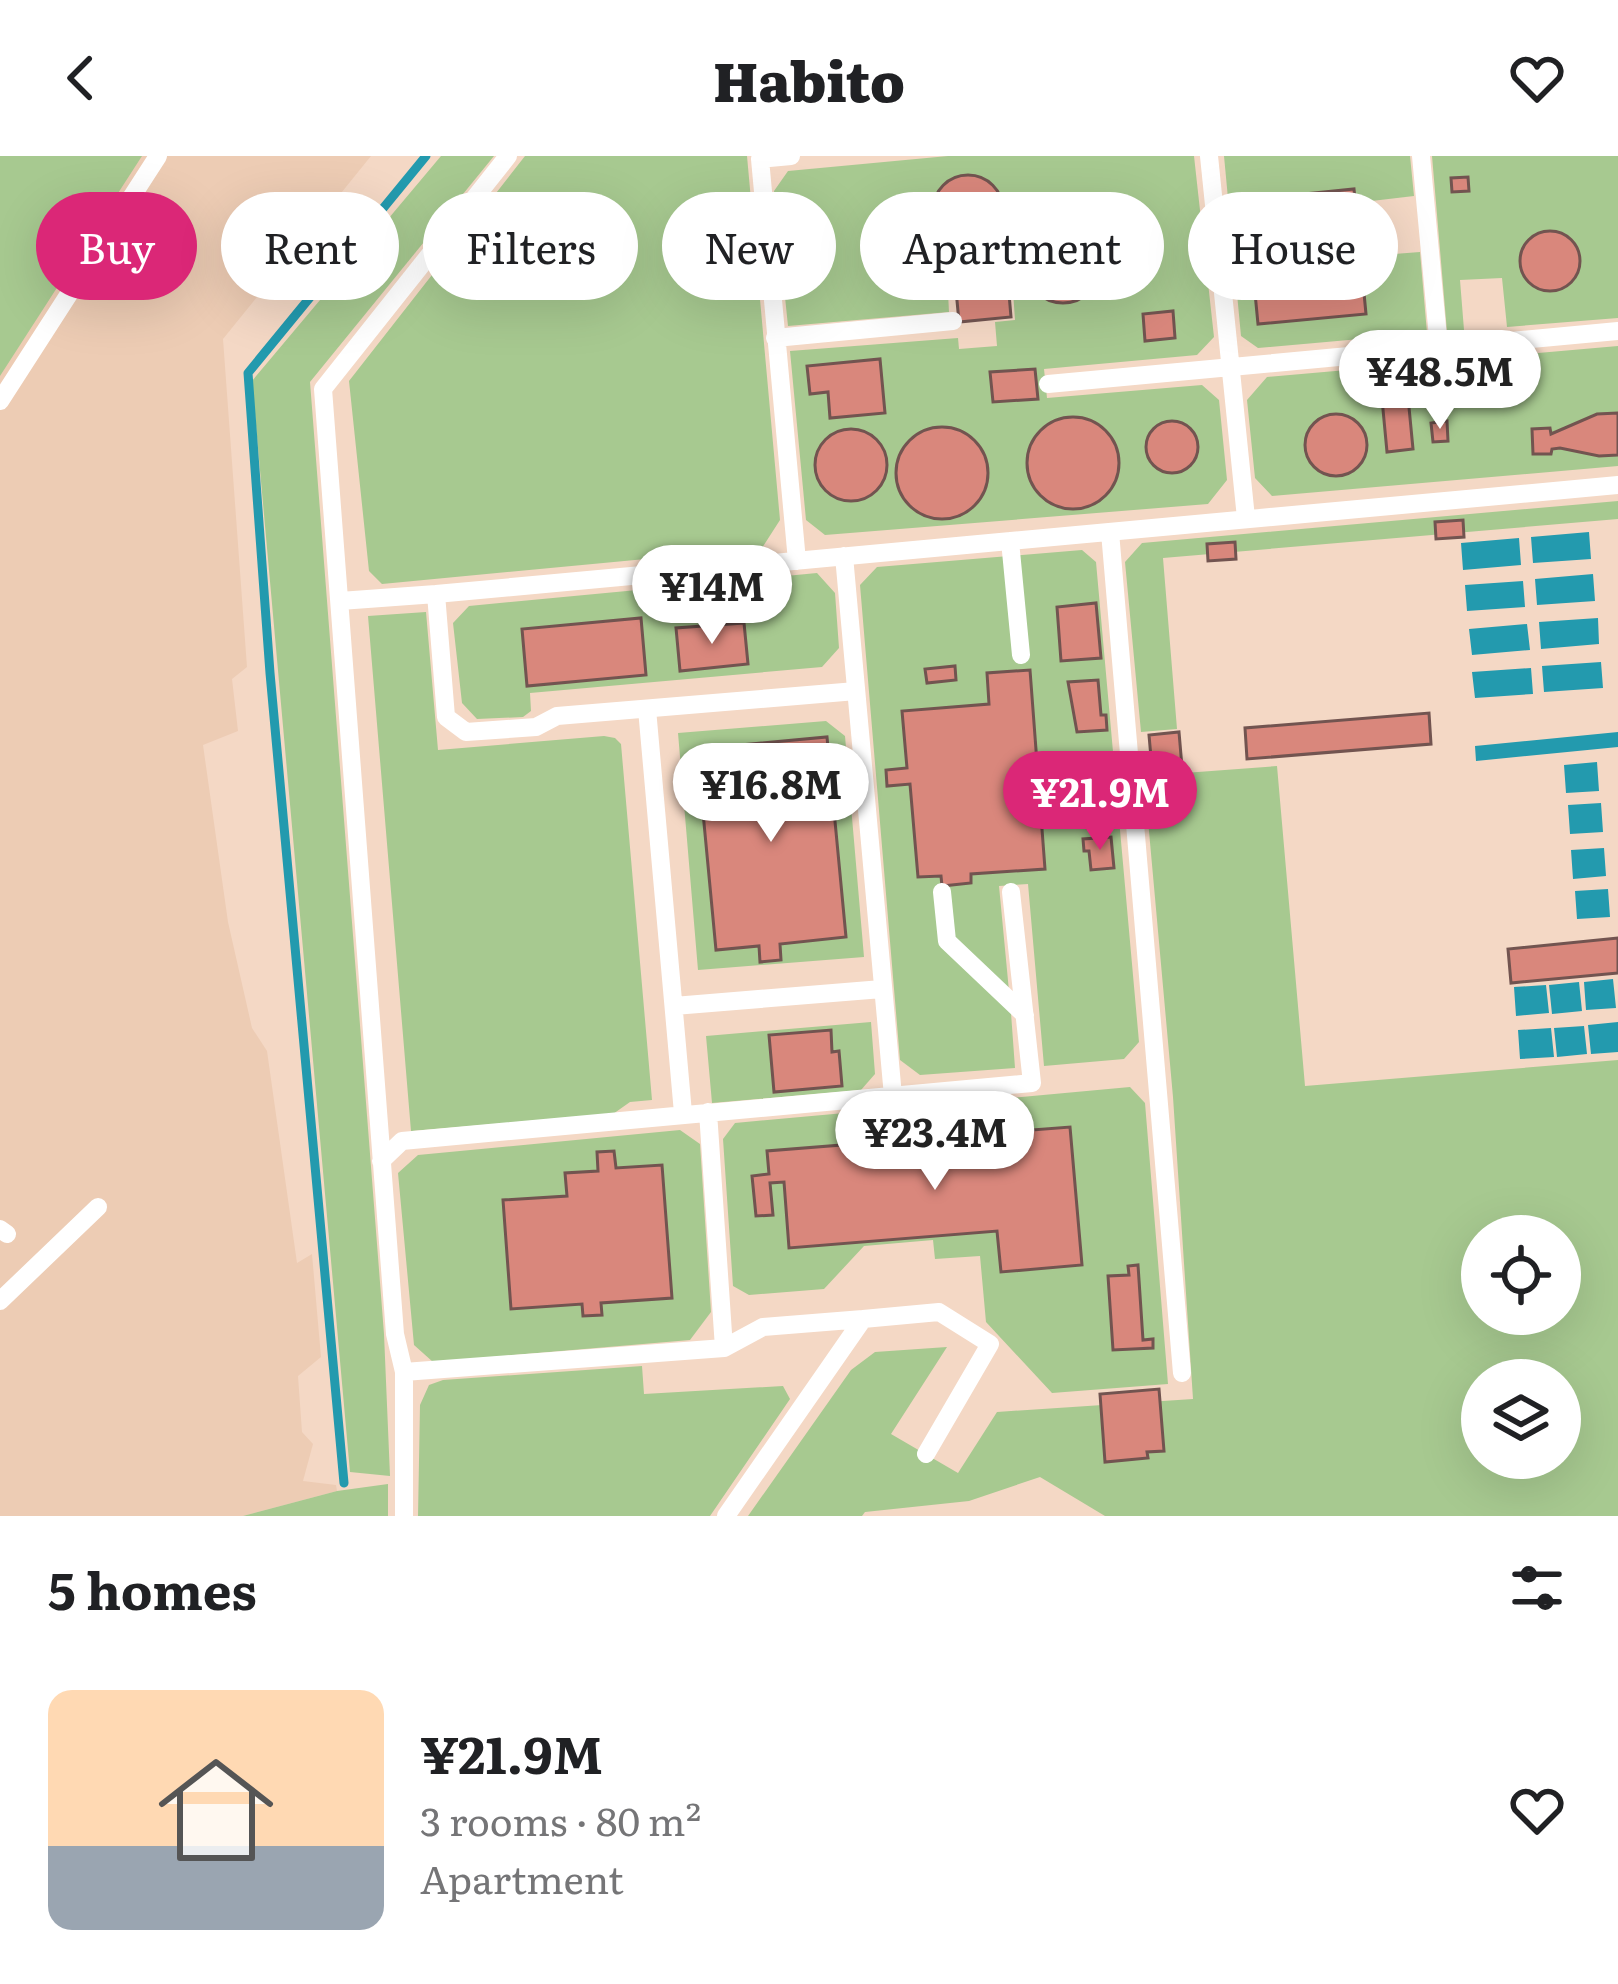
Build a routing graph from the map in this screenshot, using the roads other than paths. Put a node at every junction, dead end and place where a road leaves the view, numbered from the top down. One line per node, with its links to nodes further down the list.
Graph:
1 (158, 156): 12 (lane)
2 (508, 156): 20 (lane)
3 (791, 156): 8 (lane)
4 (1209, 156): 10 (lane)
5 (1421, 156): 9 (lane)
6 (952, 321): 8 (lane)
7 (1618, 331): 9 (lane)
8 (775, 338): 18 (lane)
9 (1439, 348): 10 (lane)
10 (1231, 368): 11 (lane); 14 (lane)
11 (1048, 384)
12 (0, 401)
13 (1618, 485): 14 (lane)
14 (1246, 518): 15 (lane)
15 (1110, 532): 16 (lane); 38 (lane)
16 (1010, 541): 17 (lane); 21 (lane)
17 (844, 556): 18 (lane); 22 (lane)
18 (797, 561): 19 (lane)
19 (436, 594): 20 (lane); 23 (lane)
20 (340, 602): 32 (lane)
21 (1021, 655)
22 (856, 691): 23 (lane); 26 (lane)
23 (647, 709): 27 (lane)
24 (942, 892): 28 (lane)
25 (1011, 892): 28 (lane)
26 (882, 989): 27 (lane); 29 (lane)
27 (674, 1006): 31 (lane)
28 (1024, 1015): 29 (lane)
29 (893, 1096): 30 (lane)
30 (708, 1112): 31 (lane); 36 (lane)
31 (683, 1113): 32 (lane)
32 (381, 1161): 37 (lane)
33 (98, 1207): 34 (lane)
34 (0, 1301)
35 (863, 1319): 36 (lane); 39 (lane); 41 (lane)
36 (724, 1348): 37 (lane)
37 (404, 1372): 40 (lane)
38 (1181, 1373)
39 (926, 1454)
40 (404, 1516)
41 (726, 1516)

